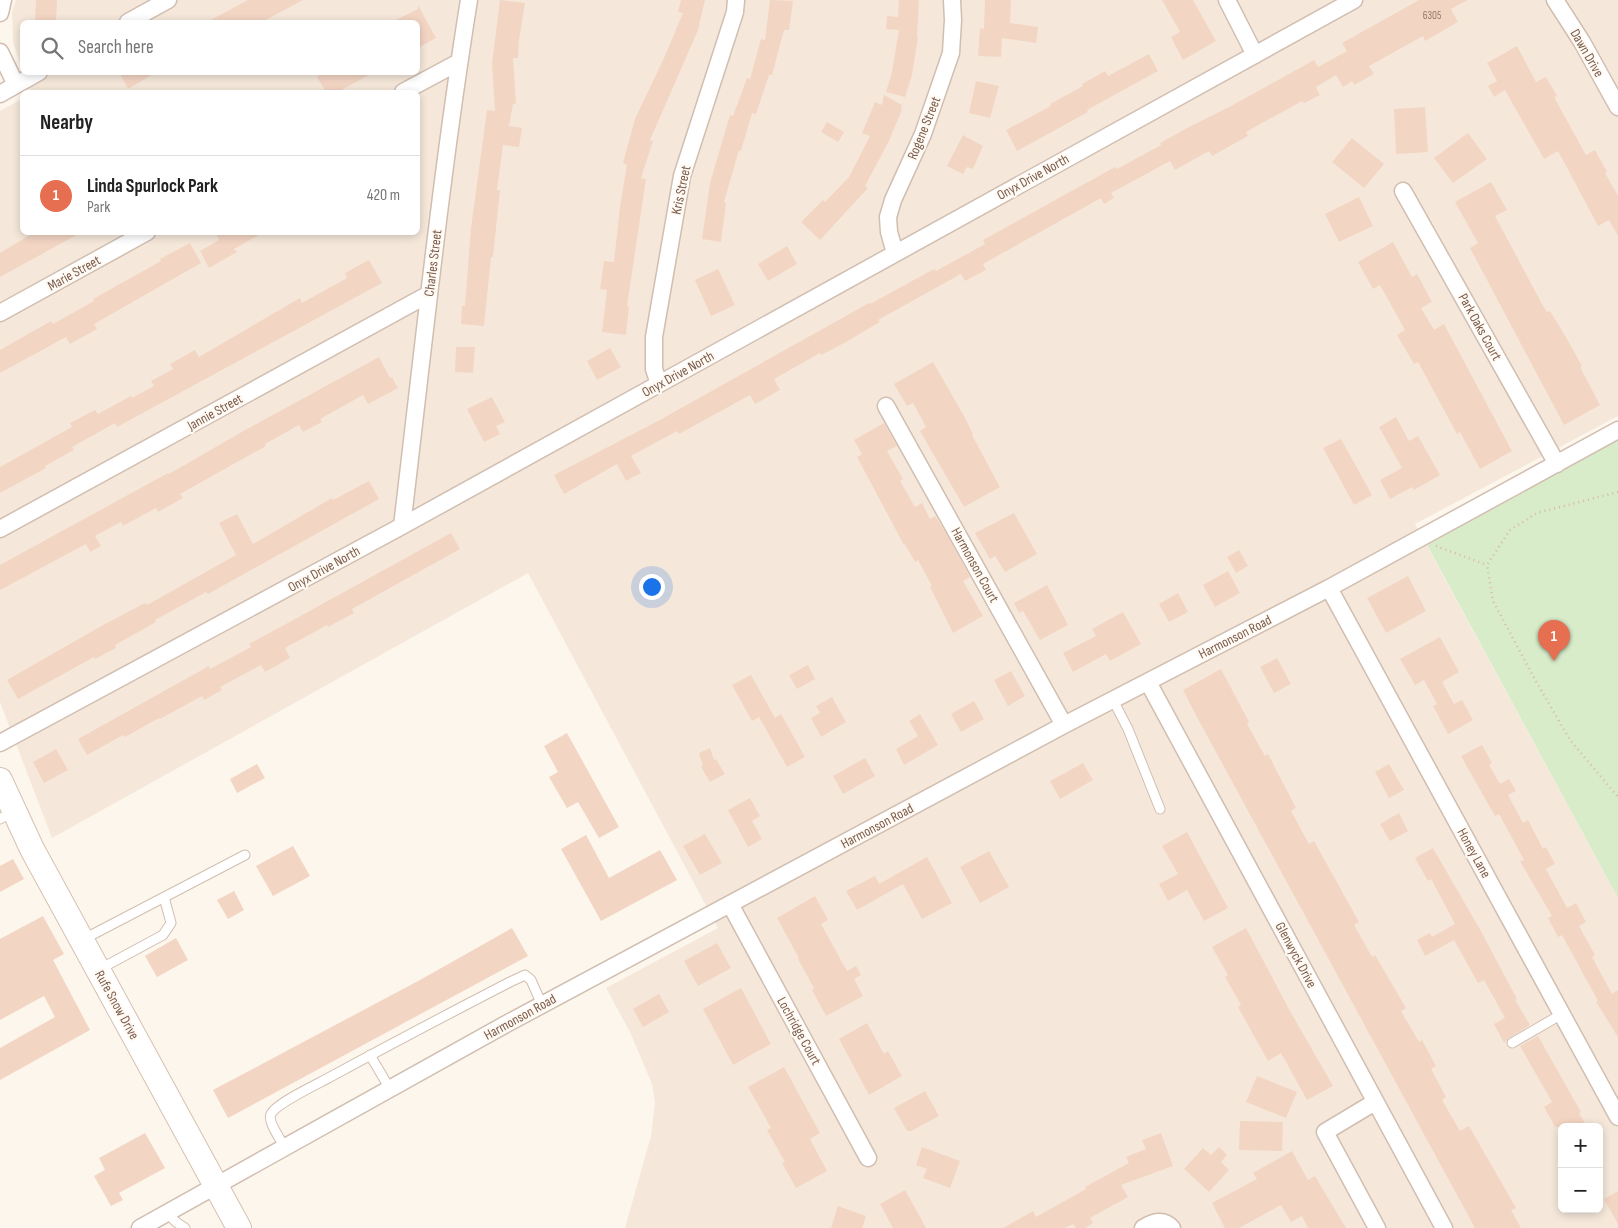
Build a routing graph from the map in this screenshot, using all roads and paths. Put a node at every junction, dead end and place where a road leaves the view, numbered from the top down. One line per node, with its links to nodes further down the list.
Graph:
1 (3, 0): 9 (street)
2 (168, 0): 10 (street)
3 (469, 0): 13 (street, Charles Street)
4 (736, 0): 24 (street, Kris Street)
5 (952, 0): 21 (street, Rogene Street)
6 (1226, 0): 12 (street)
7 (1354, 0): 12 (street, Onyx Drive North)
8 (1555, 0): 18 (street, Dawn Drive)
9 (0, 13)
10 (132, 20)
11 (0, 52): 15 (street)
12 (1255, 55): 21 (street, Onyx Drive North)
13 (459, 62): 16 (street); 22 (street, Charles Street)
14 (33, 75): 15 (street)
15 (16, 85): 17 (street)
16 (407, 90)
17 (0, 94)
18 (1618, 107)
19 (1403, 191): 27 (street, Park Oaks Court)
20 (142, 235): 23 (street, Marie Street)
21 (895, 253): 24 (street, Onyx Drive North)
22 (429, 294): 29 (street, Charles Street); 30 (street, Jannie Street)
23 (0, 313)
24 (659, 384): 29 (street, Onyx Drive North)
25 (886, 406): 36 (street, Harmonson Court)
26 (1618, 430): 27 (street, Harmonson Road)
27 (1557, 464): 31 (street, Harmonson Road)
28 (1618, 492): 32 (path)
29 (402, 526): 37 (street, Onyx Drive North)
30 (0, 529)
31 (1418, 540): 32 (path); 33 (street, Harmonson Road)
32 (1486, 565): 39 (path)
33 (1329, 588): 34 (street, Harmonson Road); 48 (street, Honey Lane)
34 (1148, 682): 35 (street, Harmonson Road); 52 (street, Glenwyck Drive)
35 (1113, 700): 36 (street, Harmonson Road); 40 (lane)
36 (1064, 725): 44 (street, Harmonson Road)
37 (0, 743)
38 (0, 780): 41 (main road, Rufe Snow Drive)
39 (1618, 797)
40 (1160, 809)
41 (7, 815): 45 (main road, Rufe Snow Drive)
42 (244, 855): 43 (lane)
43 (164, 897): 45 (lane); 46 (lane)
44 (730, 904): 47 (street, Harmonson Road); 55 (street, Lochridge Court)
45 (82, 940): 46 (main road, Rufe Snow Drive)
46 (98, 970): 56 (main road, Rufe Snow Drive)
47 (542, 1005): 50 (lane); 51 (street, Harmonson Road)
48 (1562, 1014): 49 (lane); 53 (street, Honey Lane)
49 (1512, 1043)
50 (370, 1056): 51 (lane); 54 (lane)
51 (390, 1089): 54 (street, Harmonson Road)
52 (1375, 1102): 63 (street); 64 (street, Glenwyck Drive)
53 (1618, 1117)
54 (285, 1148): 56 (street, Harmonson Road)
55 (868, 1158)
56 (216, 1186): 57 (street, Harmonson Road); 59 (main road, Rufe Snow Drive)
57 (167, 1213): 60 (street, Harmonson Road); 61 (lane)
58 (1169, 1225): 62 (street)
59 (235, 1226)
60 (140, 1228)
61 (186, 1228)
62 (1143, 1228)
63 (1377, 1228)
64 (1444, 1228)

